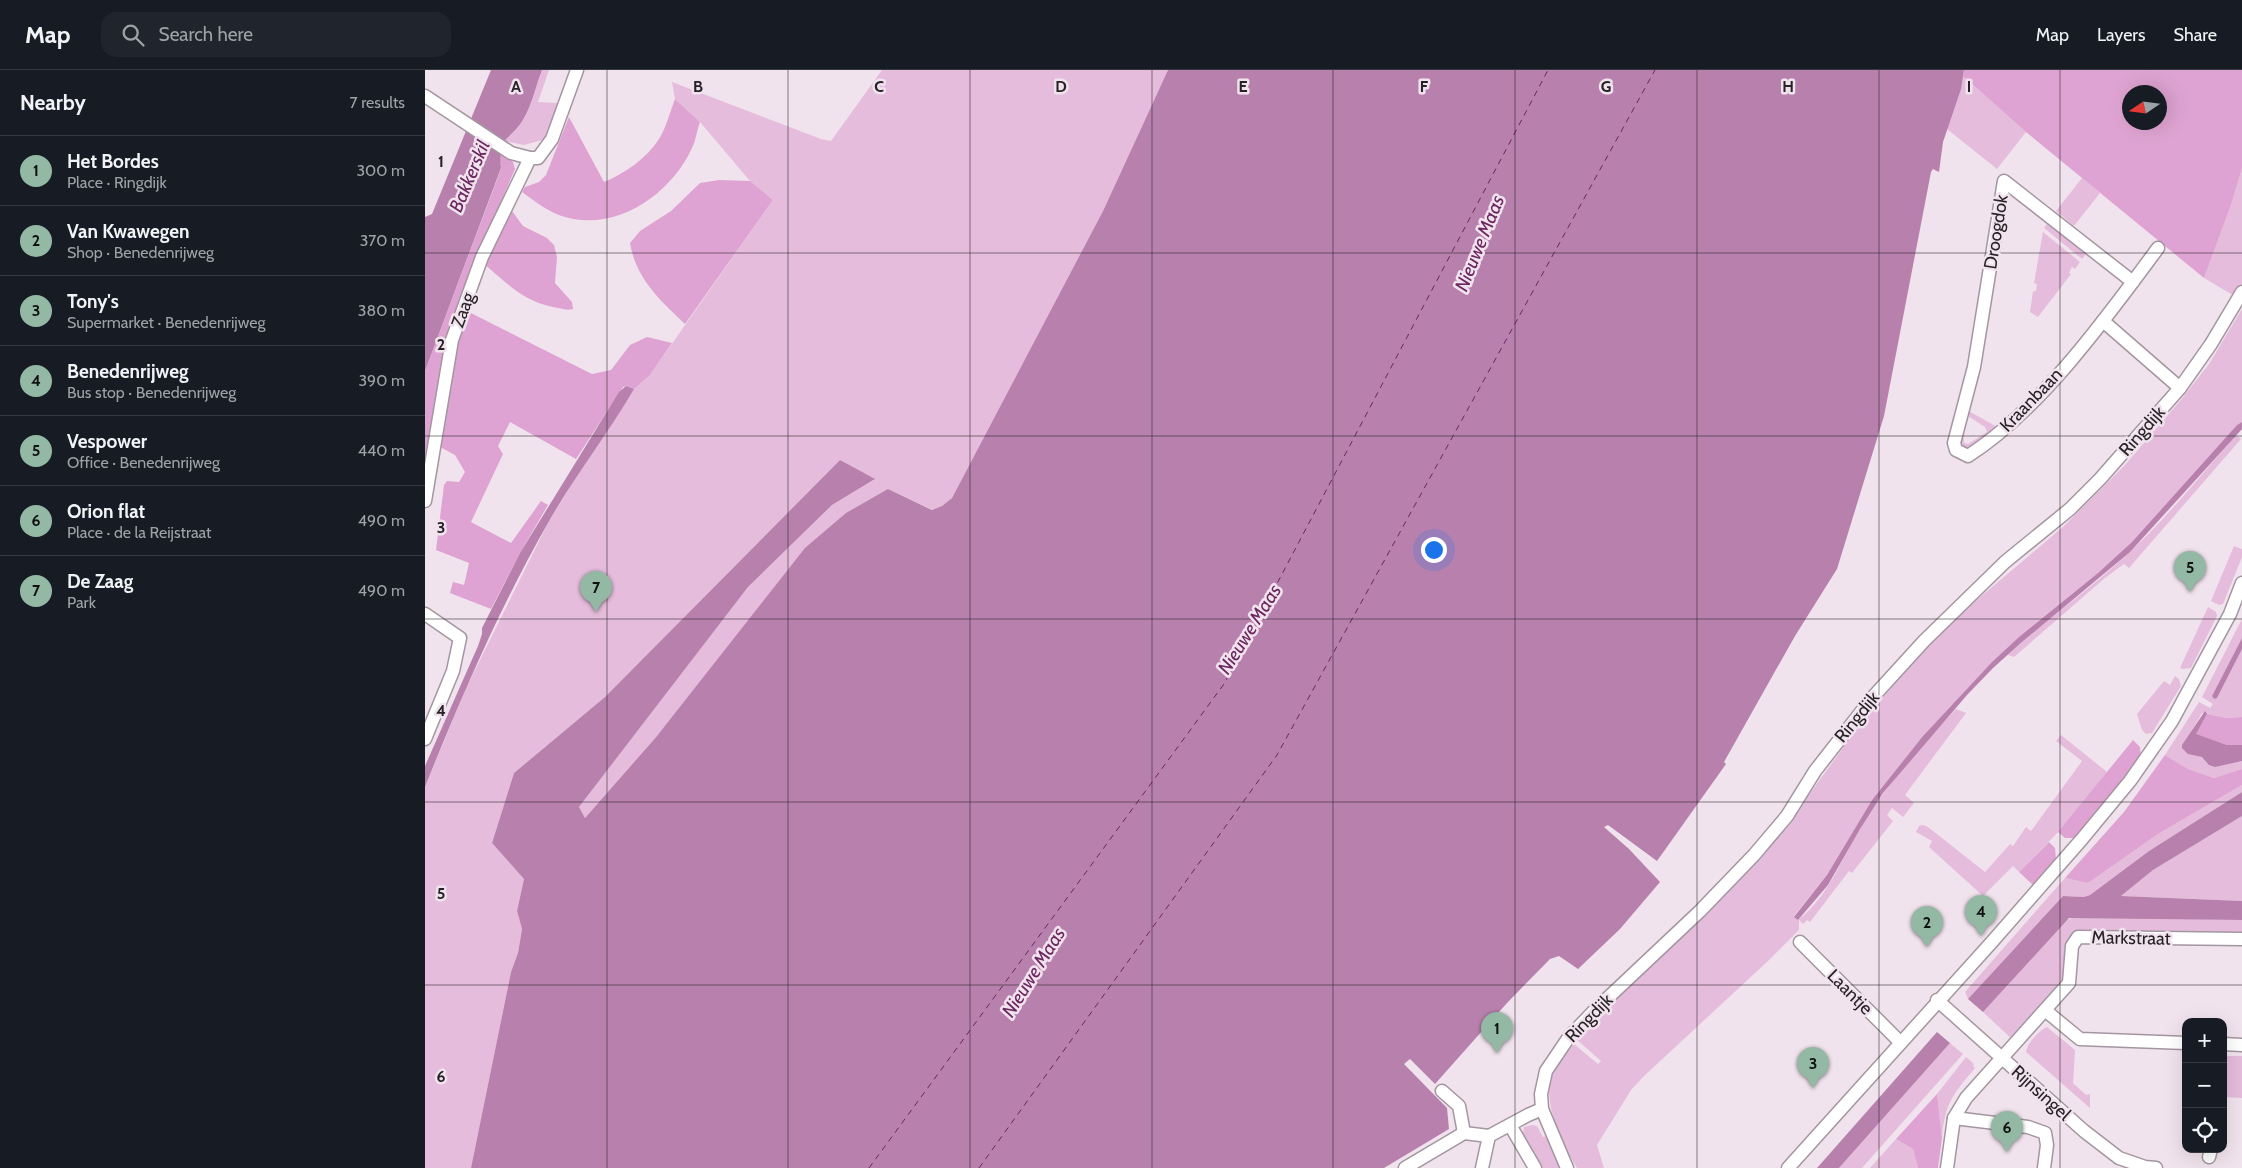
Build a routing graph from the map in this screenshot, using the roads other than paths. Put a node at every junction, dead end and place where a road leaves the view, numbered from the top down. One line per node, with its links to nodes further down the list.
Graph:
1 (577, 70): 3 (street, Zaag)
2 (425, 96): 3 (street)
3 (530, 158): 10 (street, Zaag)
4 (2158, 248): 5 (street, Kraanbaan)
5 (2133, 282): 7 (street, Kraanbaan); 9 (street, Droogdok)
6 (2242, 292): 8 (street, Ringdijk)
7 (2103, 321): 8 (street); 9 (street, Kraanbaan)
8 (2180, 388): 24 (street, Ringdijk)
9 (1954, 443)
10 (425, 501)
11 (2242, 583): 16 (street)
12 (425, 614): 13 (street)
13 (425, 739)
14 (2242, 939): 17 (street, Markstraat)
15 (1800, 942): 18 (street, Laantje)
16 (1937, 1000): 18 (street); 22 (street, Rijnsingel)
17 (2046, 1011): 19 (street); 22 (street, Markstraat)
18 (1900, 1042): 33 (street)
19 (2182, 1043)
20 (2227, 1044): 21 (street)
21 (2242, 1045)
22 (2003, 1058): 25 (street, Markstraat); 36 (street, Rijnsingel)
23 (1442, 1091): 27 (street)
24 (1542, 1109): 26 (street); 32 (street, Ringdijk)
25 (1954, 1118): 34 (street); 35 (street)
26 (1510, 1125): 28 (street); 31 (street)
27 (1464, 1133): 28 (street); 29 (street)
28 (1489, 1136): 30 (street)
29 (1405, 1168)
30 (1482, 1168)
31 (1535, 1168)
32 (1567, 1168)
33 (1788, 1168)
34 (1947, 1168)
35 (2044, 1168)
36 (2155, 1168)

